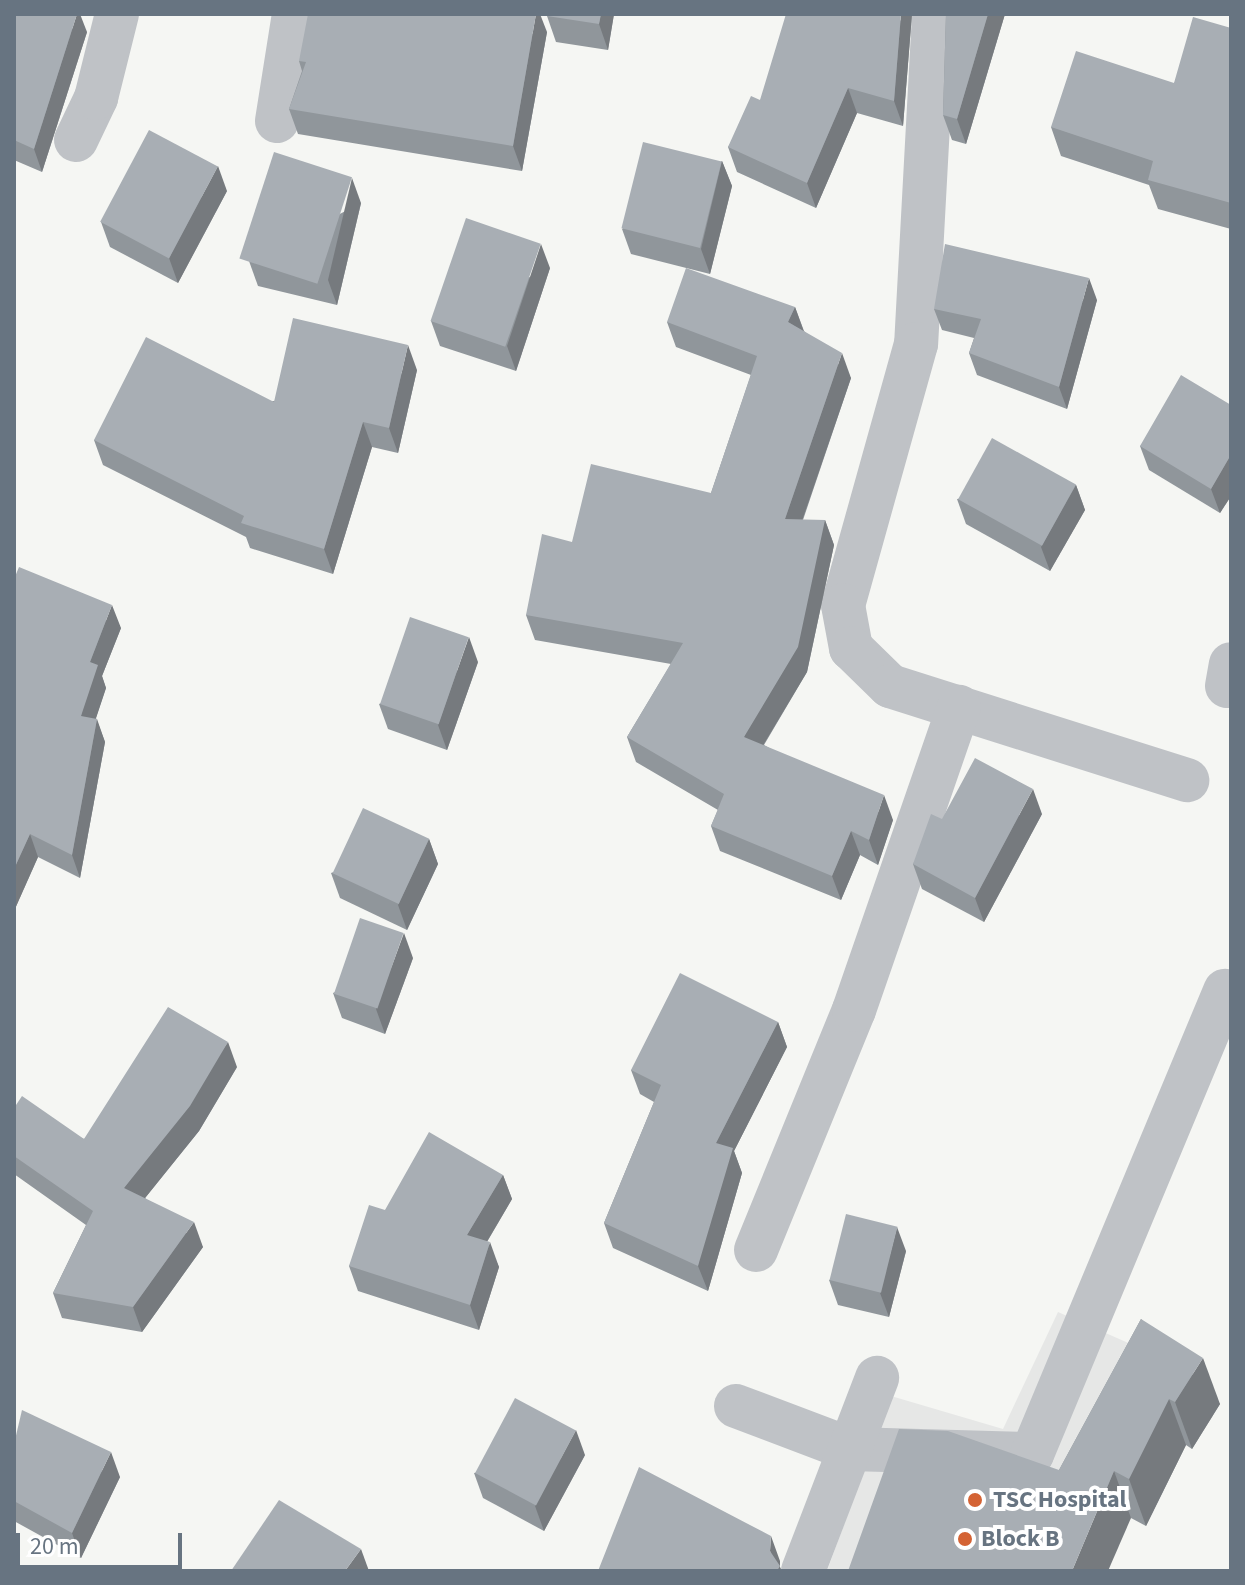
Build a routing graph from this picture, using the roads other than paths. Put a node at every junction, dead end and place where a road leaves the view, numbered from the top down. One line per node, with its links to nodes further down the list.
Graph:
1 (117, 14): 5 (street)
2 (294, 14): 4 (street)
3 (934, 14): 6 (street)
4 (277, 121)
5 (76, 140)
6 (959, 707): 7 (street); 9 (street)
7 (1187, 780)
8 (1225, 991): 12 (street)
9 (756, 1250)
10 (877, 1378): 12 (street)
11 (736, 1406): 12 (street)
12 (850, 1449): 13 (street)
13 (803, 1571)

